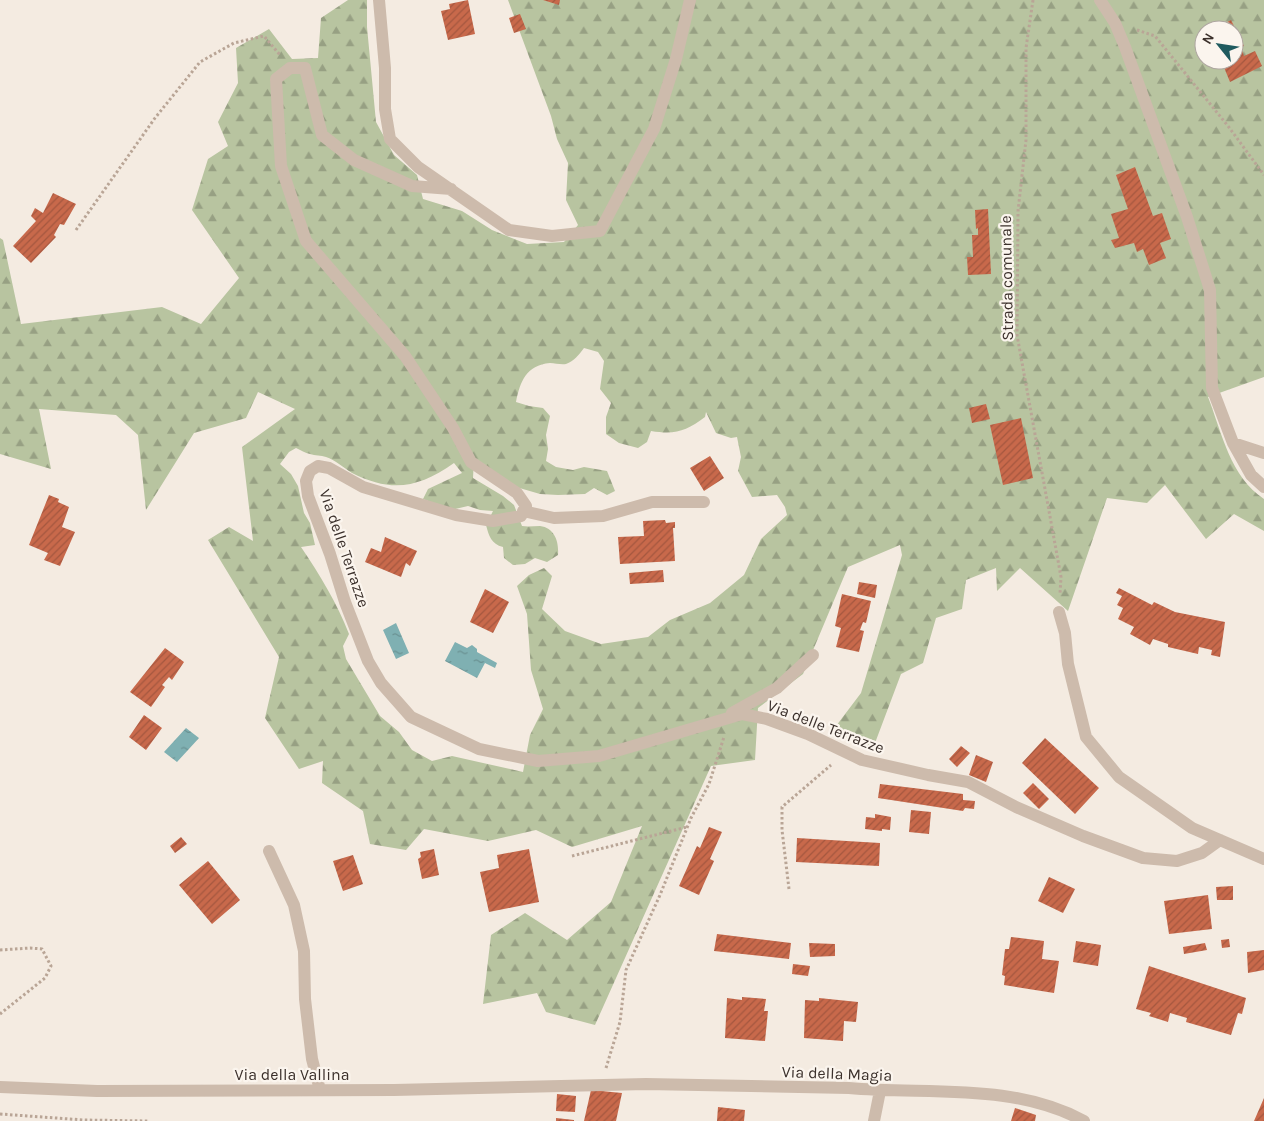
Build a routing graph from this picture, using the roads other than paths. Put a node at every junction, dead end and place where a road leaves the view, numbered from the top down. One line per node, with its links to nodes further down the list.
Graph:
1 (379, 0): 4 (street)
2 (690, 0): 4 (street)
3 (1100, 0): 5 (street)
4 (452, 189): 9 (street)
5 (1233, 443): 6 (street); 7 (street)
6 (1264, 453)
7 (1264, 487)
8 (704, 502): 9 (street)
9 (523, 511): 12 (street, Via delle Terrazze)
10 (1059, 612): 13 (street)
11 (813, 655): 12 (street)
12 (725, 718): 13 (street, Via delle Terrazze)
13 (1220, 840): 15 (street)
14 (269, 851): 18 (street)
15 (1264, 859)
16 (584, 1085): 18 (street, Via della Vallina); 19 (street, Via della Magia)
17 (0, 1087): 18 (street, Via della Vallina)
18 (320, 1090)
19 (880, 1091): 20 (street, Via della Magia); 21 (street)
20 (1060, 1116): 22 (street, Via della Magia)
21 (874, 1121)
22 (1084, 1121)

